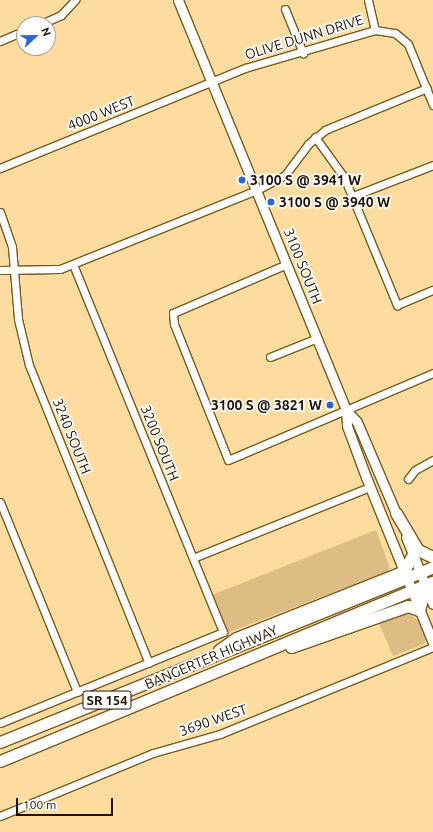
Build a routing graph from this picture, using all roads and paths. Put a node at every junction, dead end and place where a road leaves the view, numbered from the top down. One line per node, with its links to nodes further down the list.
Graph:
1 (75, 0): 5 (street)
2 (178, 0): 10 (main road, 3100 SOUTH)
3 (368, 0): 6 (street)
4 (285, 9): 9 (street)
5 (56, 18)
6 (375, 30): 9 (street, OLIVE DUNN DRIVE); 11 (street, OLIVE DUNN DRIVE)
7 (16, 34): 8 (street)
8 (0, 41)
9 (303, 53): 10 (street, OLIVE DUNN DRIVE)
10 (211, 82): 15 (street, 4000 WEST); 16 (main road, 3100 SOUTH)
11 (426, 88): 12 (street, OLIVE DUNN DRIVE); 13 (street)
12 (433, 105)
13 (315, 137): 16 (street); 17 (street)
14 (433, 165): 17 (street)
15 (0, 168)
16 (257, 190): 19 (street); 20 (main road, 3100 SOUTH)
17 (353, 196): 23 (street)
18 (0, 212): 22 (street, 3240 SOUTH)
19 (74, 264): 22 (street); 35 (street, 3200 SOUTH)
20 (287, 264): 24 (main road, 3100 SOUTH); 27 (street)
21 (0, 270): 22 (street)
22 (15, 271): 47 (street, 3240 SOUTH)
23 (433, 290)
24 (317, 338): 25 (street); 27 (main road, 3100 SOUTH)
25 (270, 357)
26 (433, 373): 27 (street)
27 (346, 410): 30 (main road, 3100 SOUTH); 32 (main road, 3100 SOUTH)
28 (433, 460): 29 (street)
29 (408, 479)
30 (370, 487): 35 (street); 38 (main road, 3100 SOUTH)
31 (0, 502): 48 (street)
32 (396, 513): 33 (main road, 3100 SOUTH); 34 (highway)
33 (413, 554): 37 (main road, 3100 SOUTH); 38 (highway)
34 (433, 556)
35 (193, 558): 47 (street, 3200 SOUTH)
36 (433, 567): 37 (highway, BANGERTER HIGHWAY / SR 154)
37 (420, 573): 38 (highway, BANGERTER HIGHWAY / SR 154); 39 (main road, 3100 SOUTH)
38 (405, 574): 40 (main road, 3100 SOUTH); 46 (highway, BANGERTER HIGHWAY / SR 154)
39 (430, 588): 40 (highway, BANGERTER HIGHWAY / SR 154); 41 (main road, 3100 SOUTH); 42 (highway)
40 (412, 591): 42 (main road, 3100 SOUTH); 44 (highway, BANGERTER HIGHWAY / SR 154)
41 (433, 604)
42 (419, 610): 43 (main road, 3100 SOUTH); 44 (highway)
43 (433, 643)
44 (277, 646): 49 (highway, BANGERTER HIGHWAY / SR 154)
45 (433, 647): 53 (street, 3690 WEST)
46 (213, 657): 49 (highway); 51 (highway, BANGERTER HIGHWAY / SR 154)
47 (149, 663): 48 (street)
48 (77, 692): 50 (street)
49 (106, 718): 52 (highway, BANGERTER HIGHWAY / SR 154)
50 (0, 723)
51 (0, 742)
52 (0, 761)
53 (0, 816)

